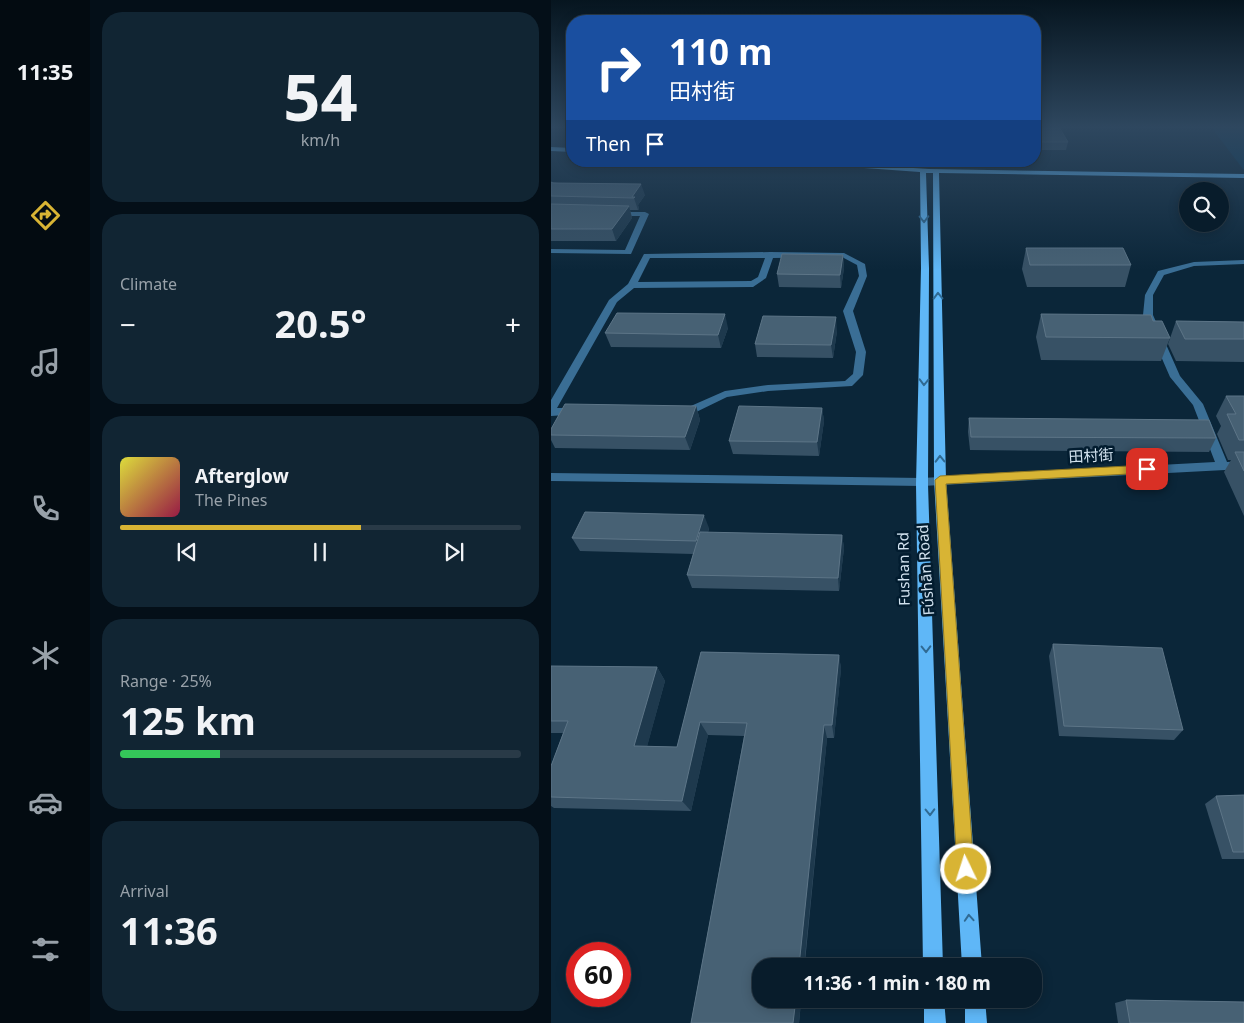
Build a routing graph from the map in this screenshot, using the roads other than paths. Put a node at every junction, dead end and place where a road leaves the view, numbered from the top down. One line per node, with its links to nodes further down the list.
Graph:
1 (929, 175): 16 (main road, Fúshān Road, one-way to 1)
2 (929, 175): 17 (main road, Fushan Rd, one-way to 17)
3 (1194, 175): 4 (main road)
4 (1244, 176)
5 (608, 213): 6 (street)
6 (551, 251)
7 (770, 254): 9 (street); 9 (street); 12 (street)
8 (1244, 262): 13 (street)
9 (632, 285): 10 (street)
10 (551, 410): 11 (street)
11 (589, 412)
12 (666, 413)
13 (1223, 465): 14 (street, 田村街); 16 (street, 田村街)
14 (1244, 465)
15 (551, 477): 17 (street, 田村街)
16 (940, 480): 17 (street, 田村街); 19 (main road, Fúshān Road, one-way to 16)
17 (923, 482): 18 (main road, Fushan Rd, one-way to 18)
18 (933, 958)
19 (971, 958)
20 (934, 1008): 22 (main road)
21 (975, 1008): 23 (main road)
22 (935, 1023)
23 (976, 1023)

